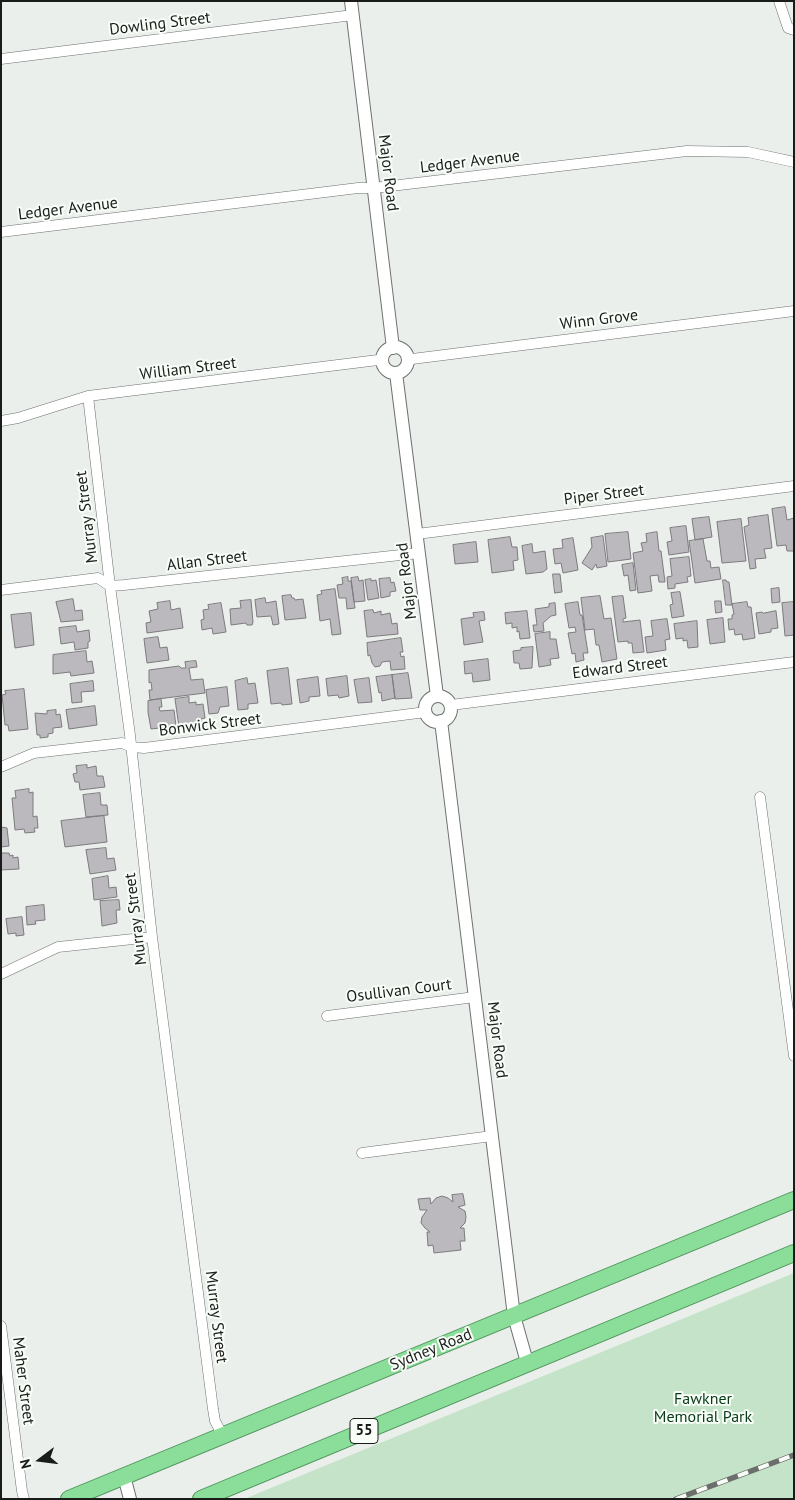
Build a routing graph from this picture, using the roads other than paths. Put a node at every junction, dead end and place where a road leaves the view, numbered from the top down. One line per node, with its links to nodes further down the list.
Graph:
1 (351, 1): 3 (street, Major Road)
2 (778, 1): 4 (street)
3 (353, 15): 5 (street, Dowling Street); 7 (street, Major Road)
4 (794, 30)
5 (1, 59)
6 (794, 162): 7 (street, Ledger Avenue)
7 (374, 188): 8 (street, Ledger Avenue); 10 (street, Major Road)
8 (1, 232)
9 (794, 311): 12 (street, Winn Grove)
10 (393, 348): 11 (street); 12 (street)
11 (382, 361): 13 (street); 14 (street, William Street)
12 (407, 361): 13 (street)
13 (396, 373): 17 (street, Major Road)
14 (88, 396): 15 (street, William Street); 19 (street, Murray Street)
15 (1, 421)
16 (794, 486): 17 (street, Piper Street)
17 (417, 534): 18 (street, Major Road)
18 (419, 553): 19 (street, Allan Street); 22 (street, Major Road)
19 (110, 586): 20 (street, Allan Street); 26 (street, Murray Street)
20 (1, 590)
21 (794, 662): 23 (street, Edward Street)
22 (437, 696): 23 (street); 24 (street)
23 (451, 706): 25 (street)
24 (426, 712): 25 (street); 26 (street, Bonwick Street)
25 (441, 721): 31 (street, Major Road)
26 (132, 747): 27 (street, Bonwick Street); 29 (street, Murray Street)
27 (1, 767)
28 (760, 797): 33 (street)
29 (152, 937): 30 (street); 41 (street, Murray Street)
30 (1, 974)
31 (475, 997): 32 (street, Osullivan Court); 34 (street, Major Road)
32 (327, 1016)
33 (794, 1056)
34 (492, 1136): 35 (street); 38 (street, Major Road)
35 (362, 1153)
36 (794, 1200): 38 (highway, Sydney Road)
37 (794, 1253): 40 (highway, 55)
38 (514, 1316): 40 (street, Major Road); 41 (highway, Sydney Road)
39 (1, 1326): 43 (street, Maher Street)
40 (527, 1362): 46 (highway, 55)
41 (223, 1436): 42 (highway, Sydney Road)
42 (124, 1476): 44 (highway, Sydney Road); 45 (street)
43 (24, 1499)
44 (69, 1499)
45 (130, 1499)
46 (201, 1499)

